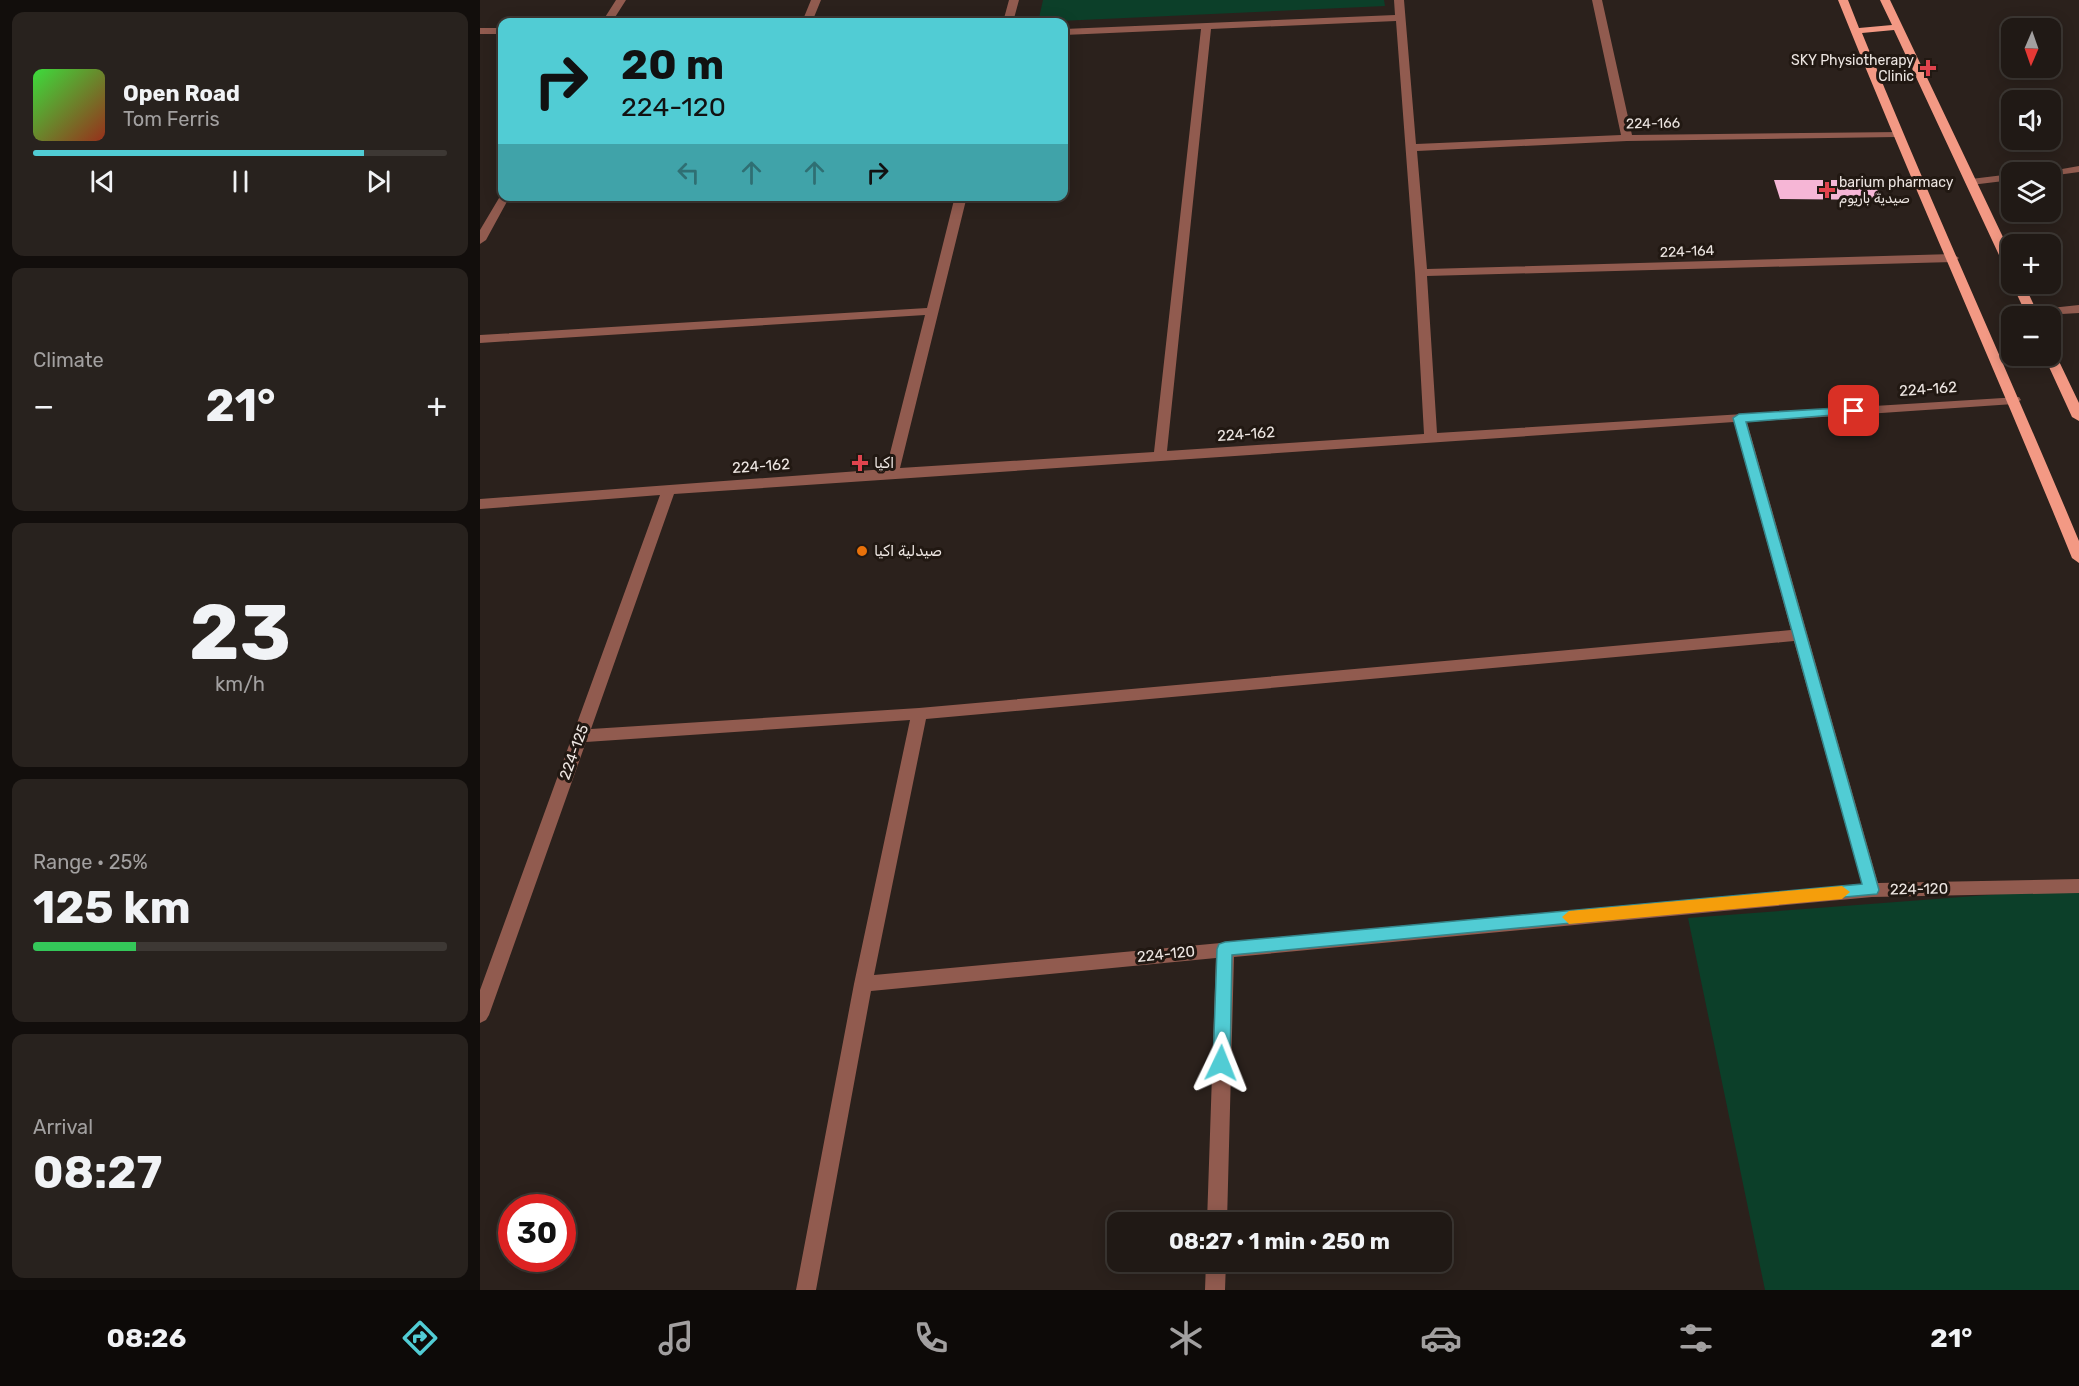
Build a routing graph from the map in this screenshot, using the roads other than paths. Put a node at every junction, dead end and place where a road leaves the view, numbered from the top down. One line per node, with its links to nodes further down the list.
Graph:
1 (621, 0): 8 (street)
2 (816, 0): 9 (street)
3 (1014, 0): 10 (street)
4 (1399, 0): 11 (street)
5 (1597, 0): 19 (street)
6 (1843, 0): 17 (main road)
7 (1885, 0): 13 (main road)
8 (610, 18)
9 (809, 18)
10 (1009, 18)
11 (1399, 18): 12 (street); 20 (street)
12 (1206, 26): 16 (street); 40 (street)
13 (1898, 27): 17 (main road); 24 (main road)
14 (480, 31): 15 (street)
15 (498, 31)
16 (1068, 32)
17 (1856, 32): 18 (main road)
18 (1897, 134): 19 (street, 224-166); 29 (main road)
19 (1628, 138): 20 (street, 224-166)
20 (1410, 148): 30 (street)
21 (2079, 169): 22 (street)
22 (2061, 171)
23 (2001, 178): 24 (street)
24 (1971, 182): 28 (main road)
25 (502, 201): 27 (street)
26 (960, 201): 32 (street)
27 (480, 240)
28 (2001, 246)
29 (1953, 258): 30 (street, 224-164); 36 (main road)
30 (1421, 273): 39 (street)
31 (2079, 309): 33 (street)
32 (931, 311): 34 (street); 41 (street)
33 (2061, 311)
34 (480, 339)
35 (2055, 366): 37 (main road)
36 (2014, 400): 38 (street, 224-162); 44 (main road)
37 (2079, 417)
38 (1739, 418): 39 (street, 224-162); 45 (street)
39 (1431, 438): 40 (street, 224-162)
40 (1160, 456): 41 (street, 224-162)
41 (892, 473): 42 (street, 224-162)
42 (669, 490): 43 (street, 224-162); 47 (street, 224-125)
43 (480, 504)
44 (2079, 558)
45 (1798, 635): 46 (street); 49 (street)
46 (919, 714): 47 (street); 51 (street)
47 (580, 736): 52 (street, 224-125)
48 (2079, 886): 49 (street, 224-120)
49 (1872, 890): 50 (street, 224-120)
50 (1225, 949): 51 (street, 224-120); 53 (street)
51 (863, 984): 55 (street)
52 (480, 1015)
53 (1217, 1212)
54 (1216, 1272): 56 (street)
55 (806, 1290)
56 (1215, 1290)

